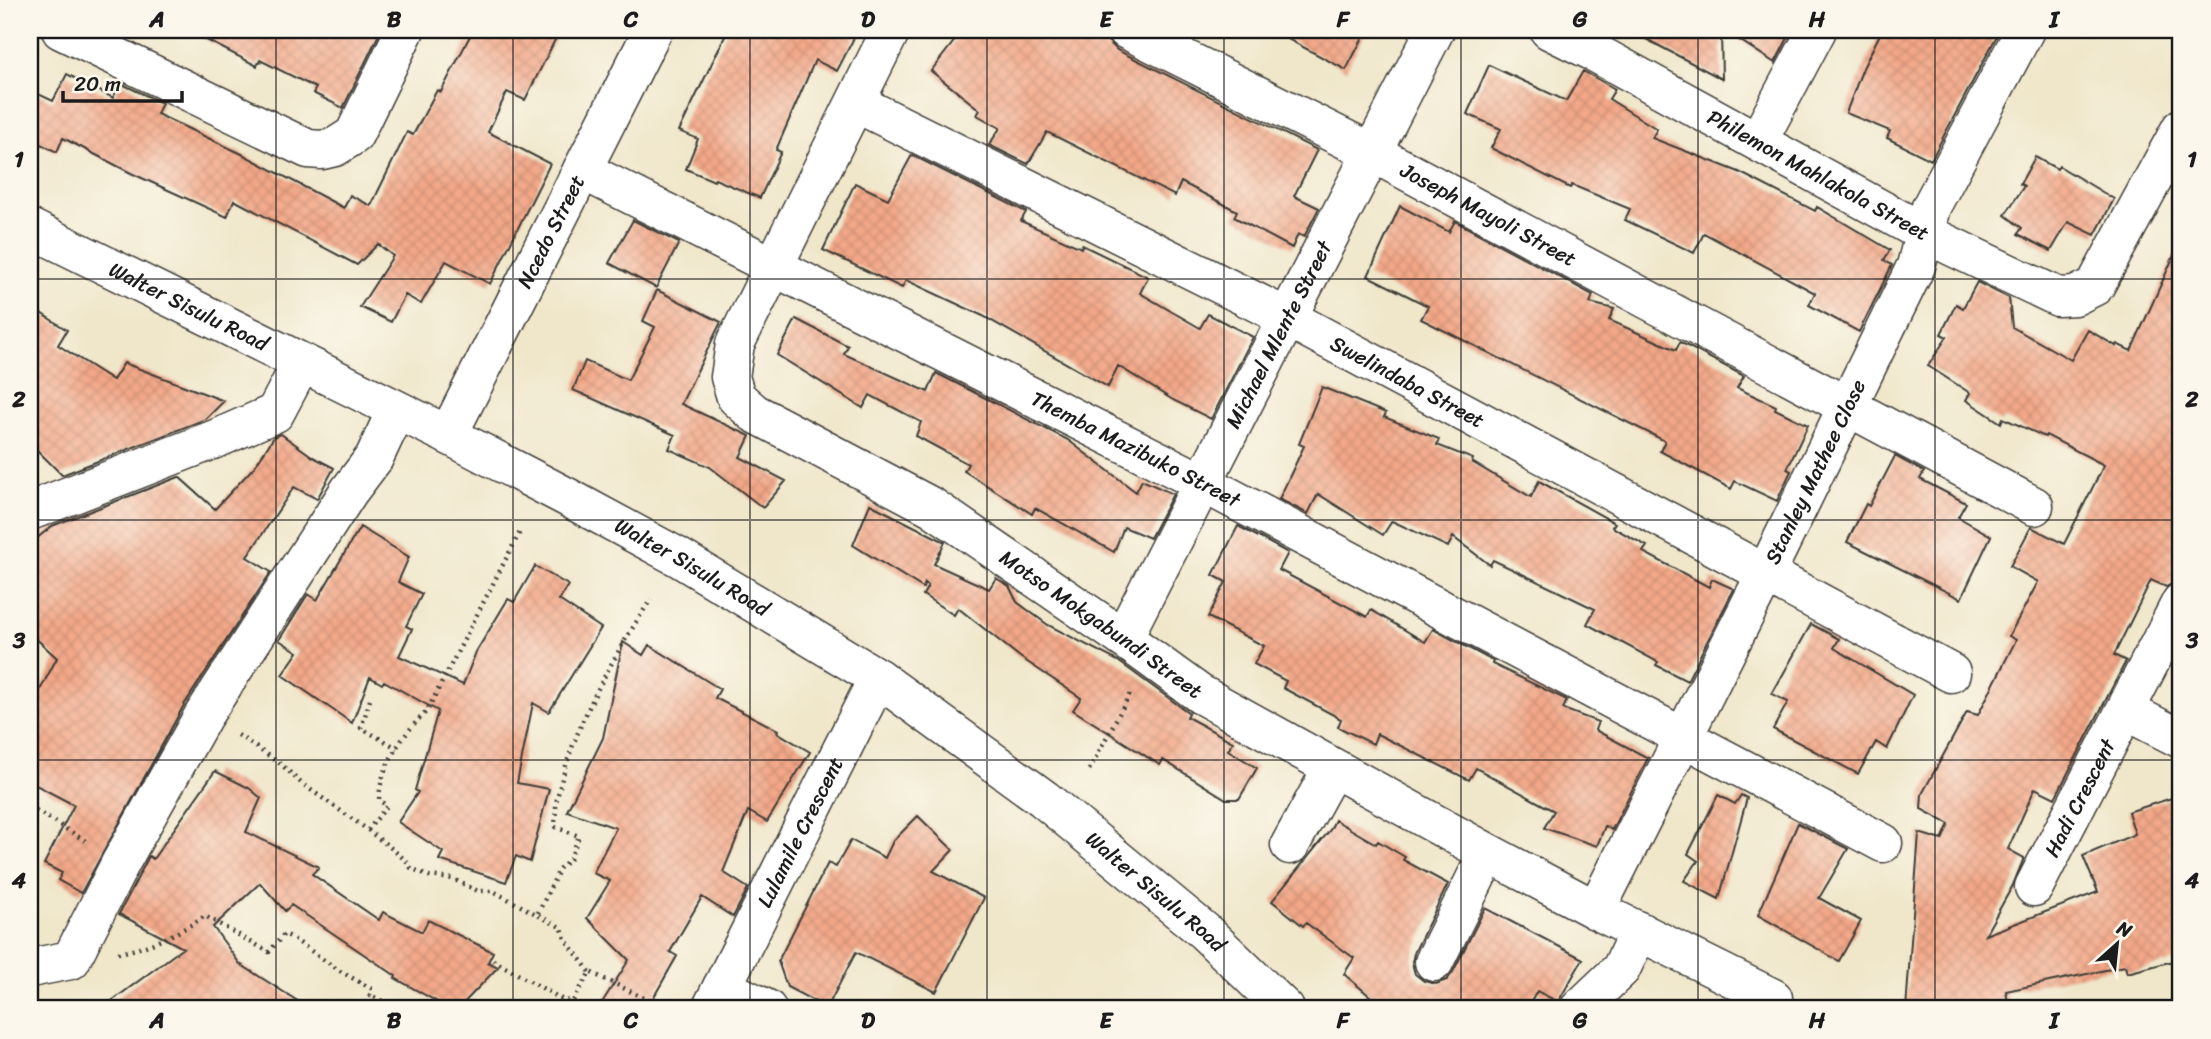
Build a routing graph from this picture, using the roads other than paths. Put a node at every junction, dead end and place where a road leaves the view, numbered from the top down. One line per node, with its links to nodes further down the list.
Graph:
1 (61, 30): 2 (street)
2 (405, 30)
3 (653, 30): 15 (street, Ncedo Street)
4 (891, 30): 11 (street, Motso Mokgabundi Street)
5 (1127, 30): 14 (street, Joseph Mayoli Street)
6 (1435, 30): 14 (street, Michael Mlente Street)
7 (1549, 30): 10 (street, Philemon Mahlakola Street)
8 (1817, 30): 13 (street)
9 (2025, 30): 17 (street, Stanley Mathee Close)
10 (1597, 41): 13 (street, Philemon Mahlakola Street)
11 (856, 103): 18 (street, Motso Mokgabundi Street); 19 (street, Swelindaba Street)
12 (2181, 128): 17 (street, Philemon Mahlakola Street)
13 (1758, 141): 17 (street, Philemon Mahlakola Street)
14 (1373, 153): 19 (street, Michael Mlente Street); 21 (street, Joseph Mayoli Street)
15 (582, 170): 18 (street, Themba Mazibuko Street); 23 (street, Ncedo Street)
16 (30, 228): 20 (street, Walter Sisulu Road)
17 (1924, 233): 21 (street, Stanley Mathee Close)
18 (772, 267): 24 (street, Themba Mazibuko Street); 29 (street, Motso Mokgabundi Street)
19 (1288, 318): 24 (street, Michael Mlente Street); 27 (street, Swelindaba Street)
20 (300, 363): 22 (street, Walter Sisulu Road); 26 (street)
21 (1847, 406): 25 (street, Joseph Mayoli Street); 27 (street, Stanley Mathee Close)
22 (397, 411): 23 (street, Walter Sisulu Road); 43 (street)
23 (447, 435): 31 (street, Walter Sisulu Road)
24 (1203, 483): 29 (street, Michael Mlente Street); 33 (street, Themba Mazibuko Street)
25 (2034, 506)
26 (30, 511)
27 (1765, 575): 30 (street, Swelindaba Street); 33 (street, Stanley Mathee Close)
28 (2181, 602): 32 (street, Hadi Crescent)
29 (1136, 647): 35 (street, Motso Mokgabundi Street)
30 (1951, 673)
31 (878, 678): 44 (street, Lulamile Crescent); 47 (street, Walter Sisulu Road)
32 (2126, 710): 34 (street); 39 (street, Hadi Crescent)
33 (1683, 737): 36 (street, Themba Mazibuko Street); 40 (street, Stanley Mathee Close)
34 (2181, 739)
35 (1332, 769): 37 (street); 38 (street, Motso Mokgabundi Street)
36 (1883, 843)
37 (1290, 845)
38 (1488, 853): 40 (street, Motso Mokgabundi Street); 42 (street)
39 (2034, 887)
40 (1596, 910): 41 (street, Motso Mokgabundi Street)
41 (1639, 931): 45 (street, Motso Mokgabundi Street); 48 (street)
42 (1434, 962)
43 (30, 968)
44 (717, 998): 46 (street, Lulamile Crescent)
45 (1773, 998)
46 (767, 1009)
47 (1285, 1009)
48 (1579, 1009)

